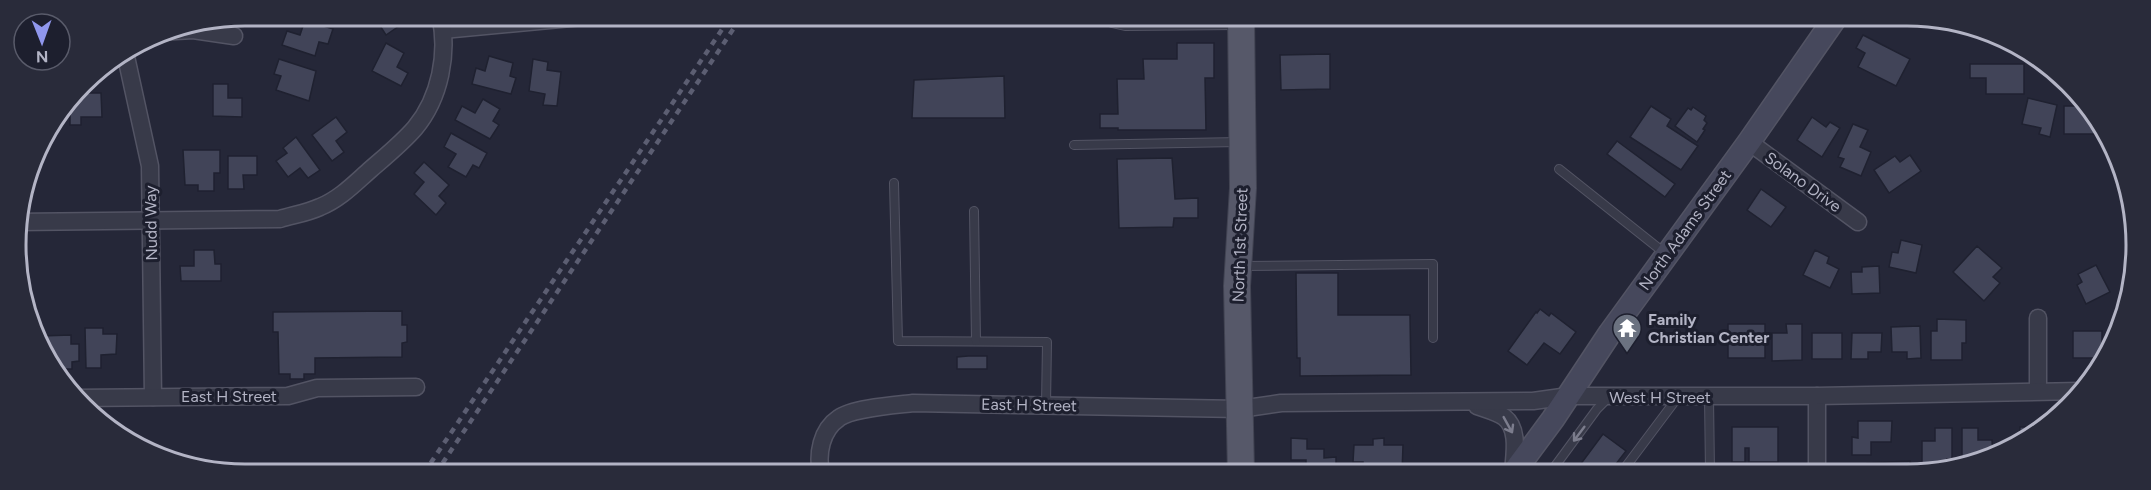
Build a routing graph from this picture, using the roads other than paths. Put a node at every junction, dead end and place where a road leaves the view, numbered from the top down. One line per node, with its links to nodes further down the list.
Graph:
1 (442, 26): 13 (street)
2 (1241, 26): 7 (main road, North 1st Street)
3 (1830, 26): 8 (street, North Adams Street)
4 (198, 31): 5 (street)
5 (234, 36)
6 (127, 60): 13 (street, Nudd Way)
7 (1242, 142): 9 (lane); 17 (main road, North 1st Street)
8 (1749, 142): 15 (street, Solano Drive); 16 (street, North Adams Street)
9 (1074, 145)
10 (1559, 169): 16 (lane)
11 (894, 183): 20 (lane)
12 (974, 211): 20 (lane)
13 (152, 221): 14 (street); 27 (street, Nudd Way)
14 (27, 222)
15 (1858, 222)
16 (1667, 255): 24 (street, North Adams Street)
17 (1238, 266): 19 (lane); 33 (main road, North 1st Street)
18 (2038, 318): 23 (street)
19 (1433, 338)
20 (976, 342): 32 (lane)
21 (416, 387): 27 (street, East H Street)
22 (2070, 391): 23 (street, West H Street)
23 (2038, 392): 26 (street, West H Street)
24 (1569, 396): 25 (street, West H Street); 31 (street, West H Street); 37 (street, North Adams Street)
25 (1609, 396): 28 (street, West H Street); 38 (lane, one-way to 38)
26 (1817, 396): 29 (street, West H Street); 41 (street)
27 (153, 397): 30 (street, East H Street)
28 (1678, 397): 29 (street, West H Street); 39 (lane)
29 (1709, 397): 40 (lane)
30 (88, 398)
31 (1468, 403): 33 (street, West H Street); 36 (street, one-way to 36)
32 (1046, 405): 33 (street, East H Street); 34 (street, East H Street)
33 (1240, 409): 35 (main road, North 1st Street)
34 (820, 464)
35 (1241, 464)
36 (1513, 464)
37 (1520, 464)
38 (1557, 464)
39 (1628, 464)
40 (1710, 464)
41 (1817, 464)

